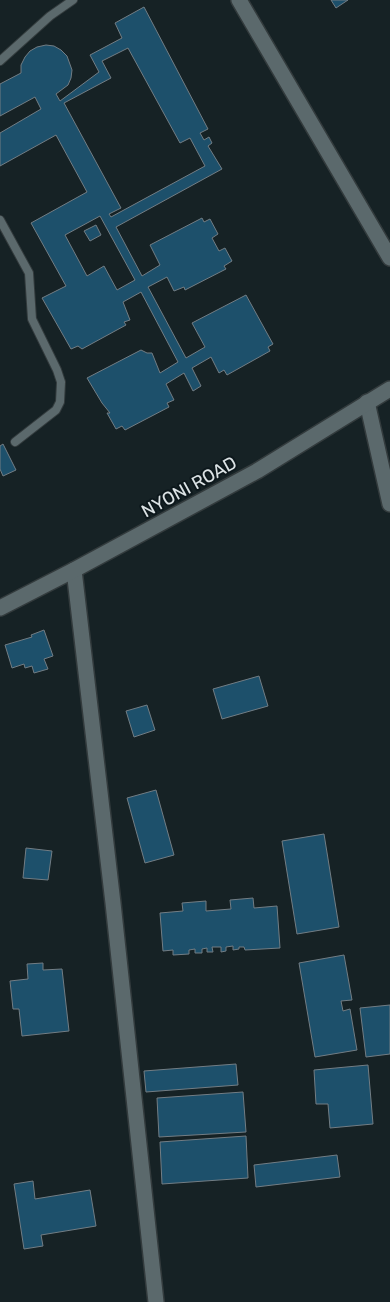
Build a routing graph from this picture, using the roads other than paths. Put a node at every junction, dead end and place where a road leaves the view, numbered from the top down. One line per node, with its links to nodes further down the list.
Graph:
1 (73, 0): 3 (lane)
2 (239, 0): 5 (street)
3 (0, 61)
4 (0, 220): 8 (lane)
5 (390, 258)
6 (390, 389): 7 (street, NYONI ROAD)
7 (367, 402): 9 (street); 10 (street, NYONI ROAD)
8 (15, 442)
9 (390, 504)
10 (74, 570): 11 (street, NYONI ROAD); 12 (street)
11 (0, 608)
12 (156, 1302)

